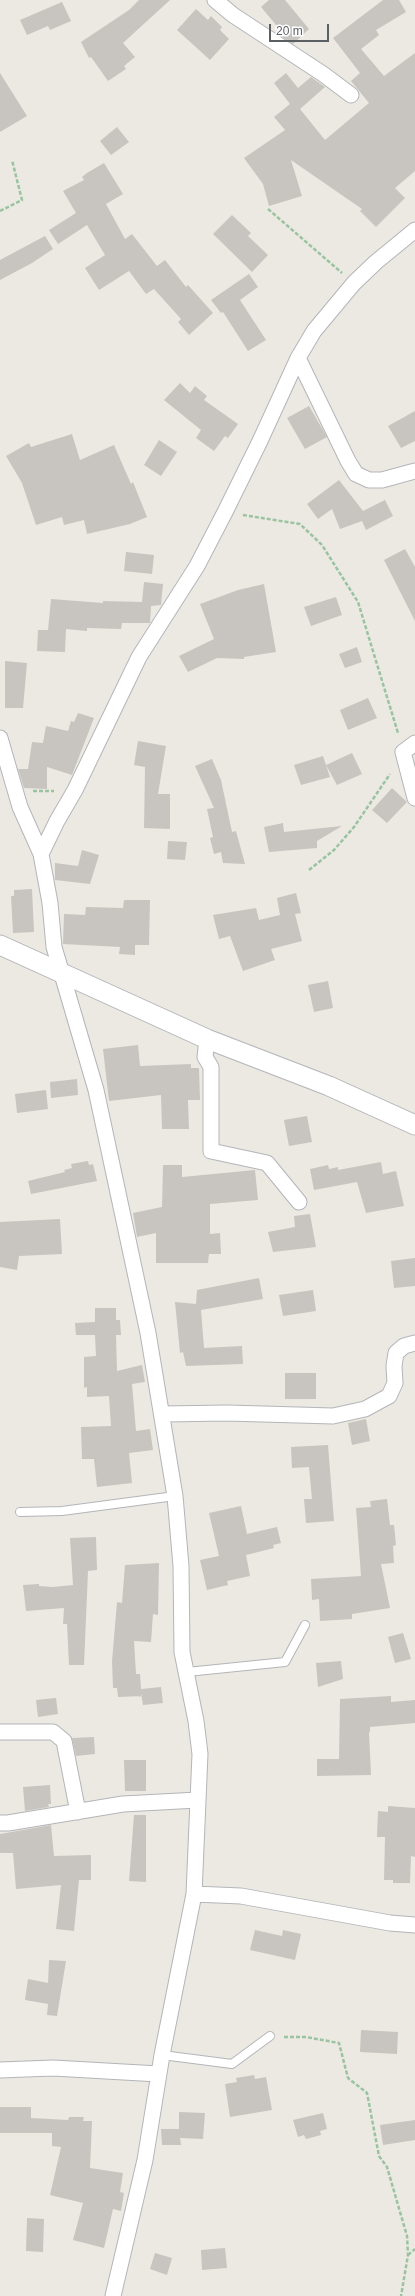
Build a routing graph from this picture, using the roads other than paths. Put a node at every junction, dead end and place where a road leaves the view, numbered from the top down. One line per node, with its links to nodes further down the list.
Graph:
1 (214, 0): 2 (street)
2 (351, 95)
3 (415, 230): 4 (street)
4 (298, 358): 5 (street); 9 (street)
5 (415, 471)
6 (0, 738): 9 (street)
7 (415, 743): 8 (street)
8 (415, 798)
9 (41, 854): 11 (street)
10 (0, 945): 11 (street)
11 (62, 972): 12 (street); 16 (street)
12 (207, 1039): 13 (street); 14 (street)
13 (415, 1125)
14 (299, 1202)
15 (415, 1343): 16 (street)
16 (163, 1414): 17 (street)
17 (175, 1496): 18 (lane); 20 (street)
18 (20, 1512)
19 (305, 1624): 20 (lane)
20 (187, 1672): 22 (street)
21 (0, 1732): 23 (street)
22 (198, 1800): 23 (street); 25 (street)
23 (78, 1812): 24 (street)
24 (0, 1823)
25 (194, 1894): 26 (street); 28 (street)
26 (415, 1925)
27 (270, 2036): 28 (lane)
28 (162, 2055): 30 (street)
29 (0, 2070): 30 (street)
30 (159, 2074): 31 (street)
31 (113, 2296)

